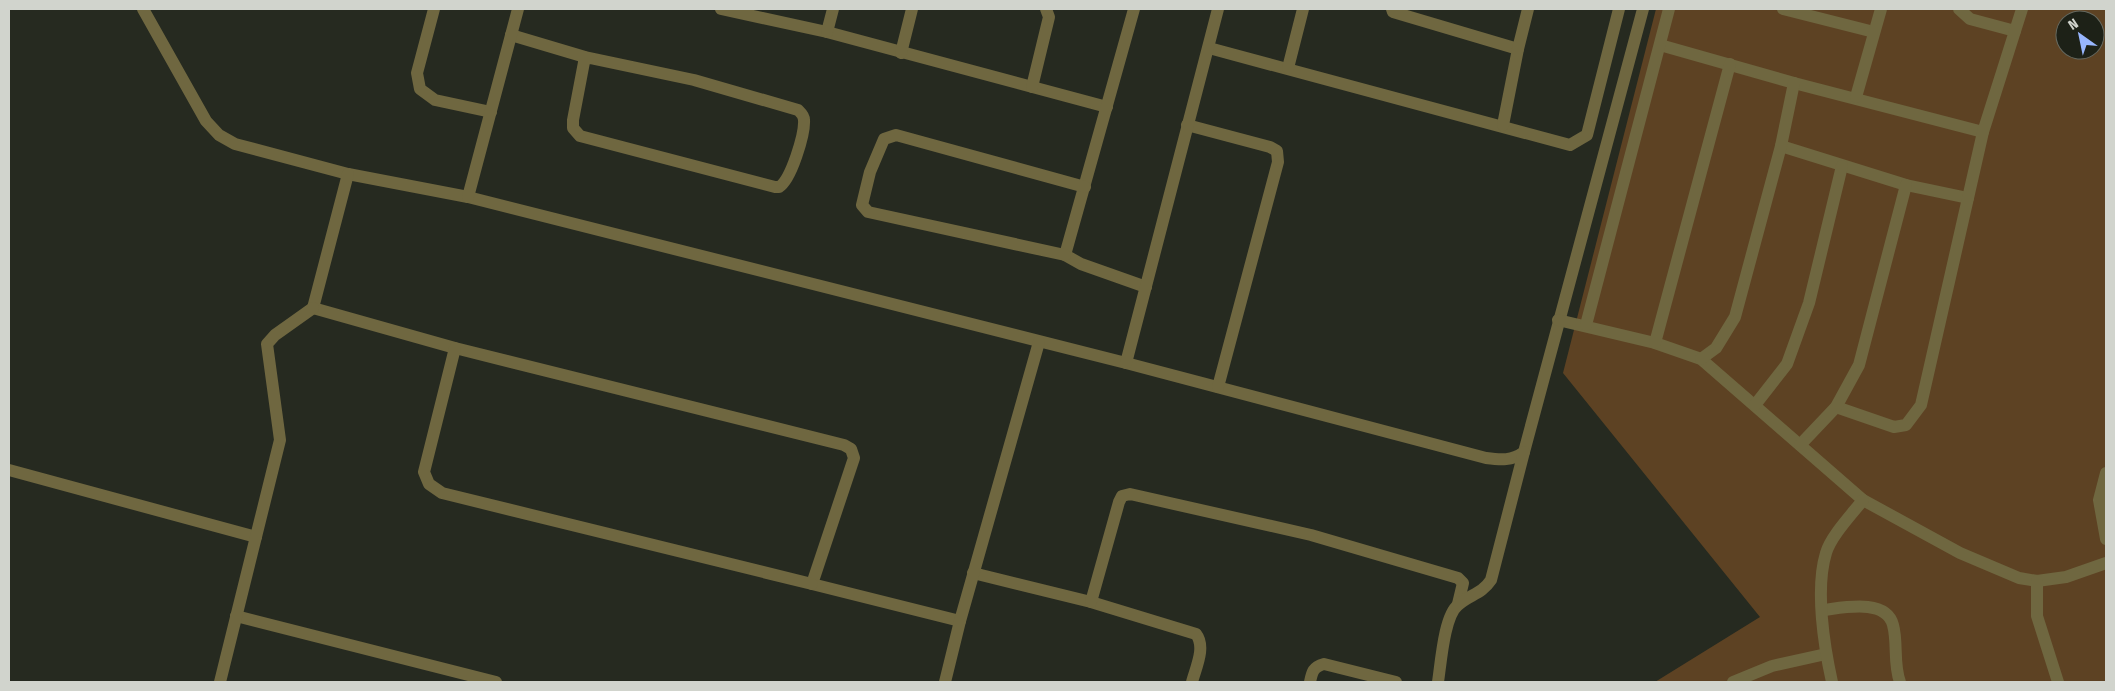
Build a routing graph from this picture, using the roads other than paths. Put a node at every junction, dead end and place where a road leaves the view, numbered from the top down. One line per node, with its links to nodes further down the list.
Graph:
1 (143, 9): 42 (street)
2 (434, 9): 36 (street)
3 (518, 9): 24 (street)
4 (721, 9): 22 (street)
5 (833, 9): 22 (street)
6 (912, 9): 28 (street)
7 (1046, 9): 33 (street)
8 (1134, 9): 35 (street)
9 (1218, 9): 26 (street)
10 (1303, 9): 31 (street)
11 (1392, 9): 27 (street)
12 (1528, 9): 27 (street)
13 (1619, 9): 38 (street)
14 (1643, 9): 50 (street)
15 (1668, 9): 25 (street)
16 (1783, 9): 20 (street)
17 (1881, 9): 23 (street)
18 (1959, 9): 21 (street)
19 (2022, 9): 21 (street)
20 (1810, 12): 23 (street)
21 (2015, 31): 39 (street)
22 (827, 32): 28 (street)
23 (1874, 32): 34 (street)
24 (511, 35): 29 (street); 36 (street)
25 (1660, 45): 30 (street); 51 (street)
26 (1209, 48): 31 (street); 37 (street)
27 (1518, 49): 38 (street)
28 (901, 53): 33 (street)
29 (585, 57): 29 (street)
30 (1730, 64): 32 (street); 53 (street)
31 (1288, 68): 38 (street)
32 (1794, 83): 34 (street); 40 (street)
33 (1032, 87): 35 (street)
34 (1856, 97): 39 (street)
35 (1107, 107): 44 (street)
36 (491, 112): 45 (street)
37 (1187, 125): 48 (street); 57 (street)
38 (1503, 125)
39 (1984, 132): 46 (street)
40 (1781, 146): 41 (street); 55 (street)
41 (1842, 166): 43 (street); 58 (street)
42 (348, 174): 45 (street); 49 (street)
43 (1906, 185): 46 (street); 59 (street)
44 (1085, 187): 47 (street); 47 (street)
45 (468, 197): 52 (street)
46 (1968, 198): 59 (street)
47 (1065, 256): 48 (street)
48 (1146, 287): 56 (street)
49 (313, 308): 54 (street); 65 (street)
50 (1558, 320): 51 (street); 61 (street)
51 (1586, 325): 53 (street)
52 (1039, 342): 56 (street); 68 (street)
53 (1655, 343): 55 (street)
54 (455, 348): 70 (street); 70 (street)
55 (1701, 359): 58 (street)
56 (1126, 363): 57 (street)
57 (1218, 387): 61 (street)
58 (1755, 405): 60 (street)
59 (1836, 407): 60 (street)
60 (1800, 445): 64 (street)
61 (1524, 452): 72 (street)
62 (9, 470): 65 (street)
63 (2106, 473): 66 (street)
64 (1863, 500): 69 (street); 73 (street)
65 (256, 537): 74 (street)
66 (2106, 539)
67 (2106, 562): 69 (street)
68 (973, 573): 71 (street); 75 (street)
69 (2038, 581): 87 (street)
70 (812, 584): 75 (street)
71 (1091, 602): 72 (street); 80 (street)
72 (1458, 604): 83 (street)
73 (1823, 610): 76 (street); 86 (street)
74 (236, 616): 77 (street); 78 (street)
75 (960, 621): 79 (street)
76 (1826, 654): 84 (street); 85 (street)
77 (220, 682)
78 (496, 682)
79 (946, 682)
80 (1192, 682)
81 (1310, 682): 82 (street)
82 (1396, 682)
83 (1438, 682)
84 (1733, 682)
85 (1832, 682)
86 (1900, 682)
87 (2058, 682)

